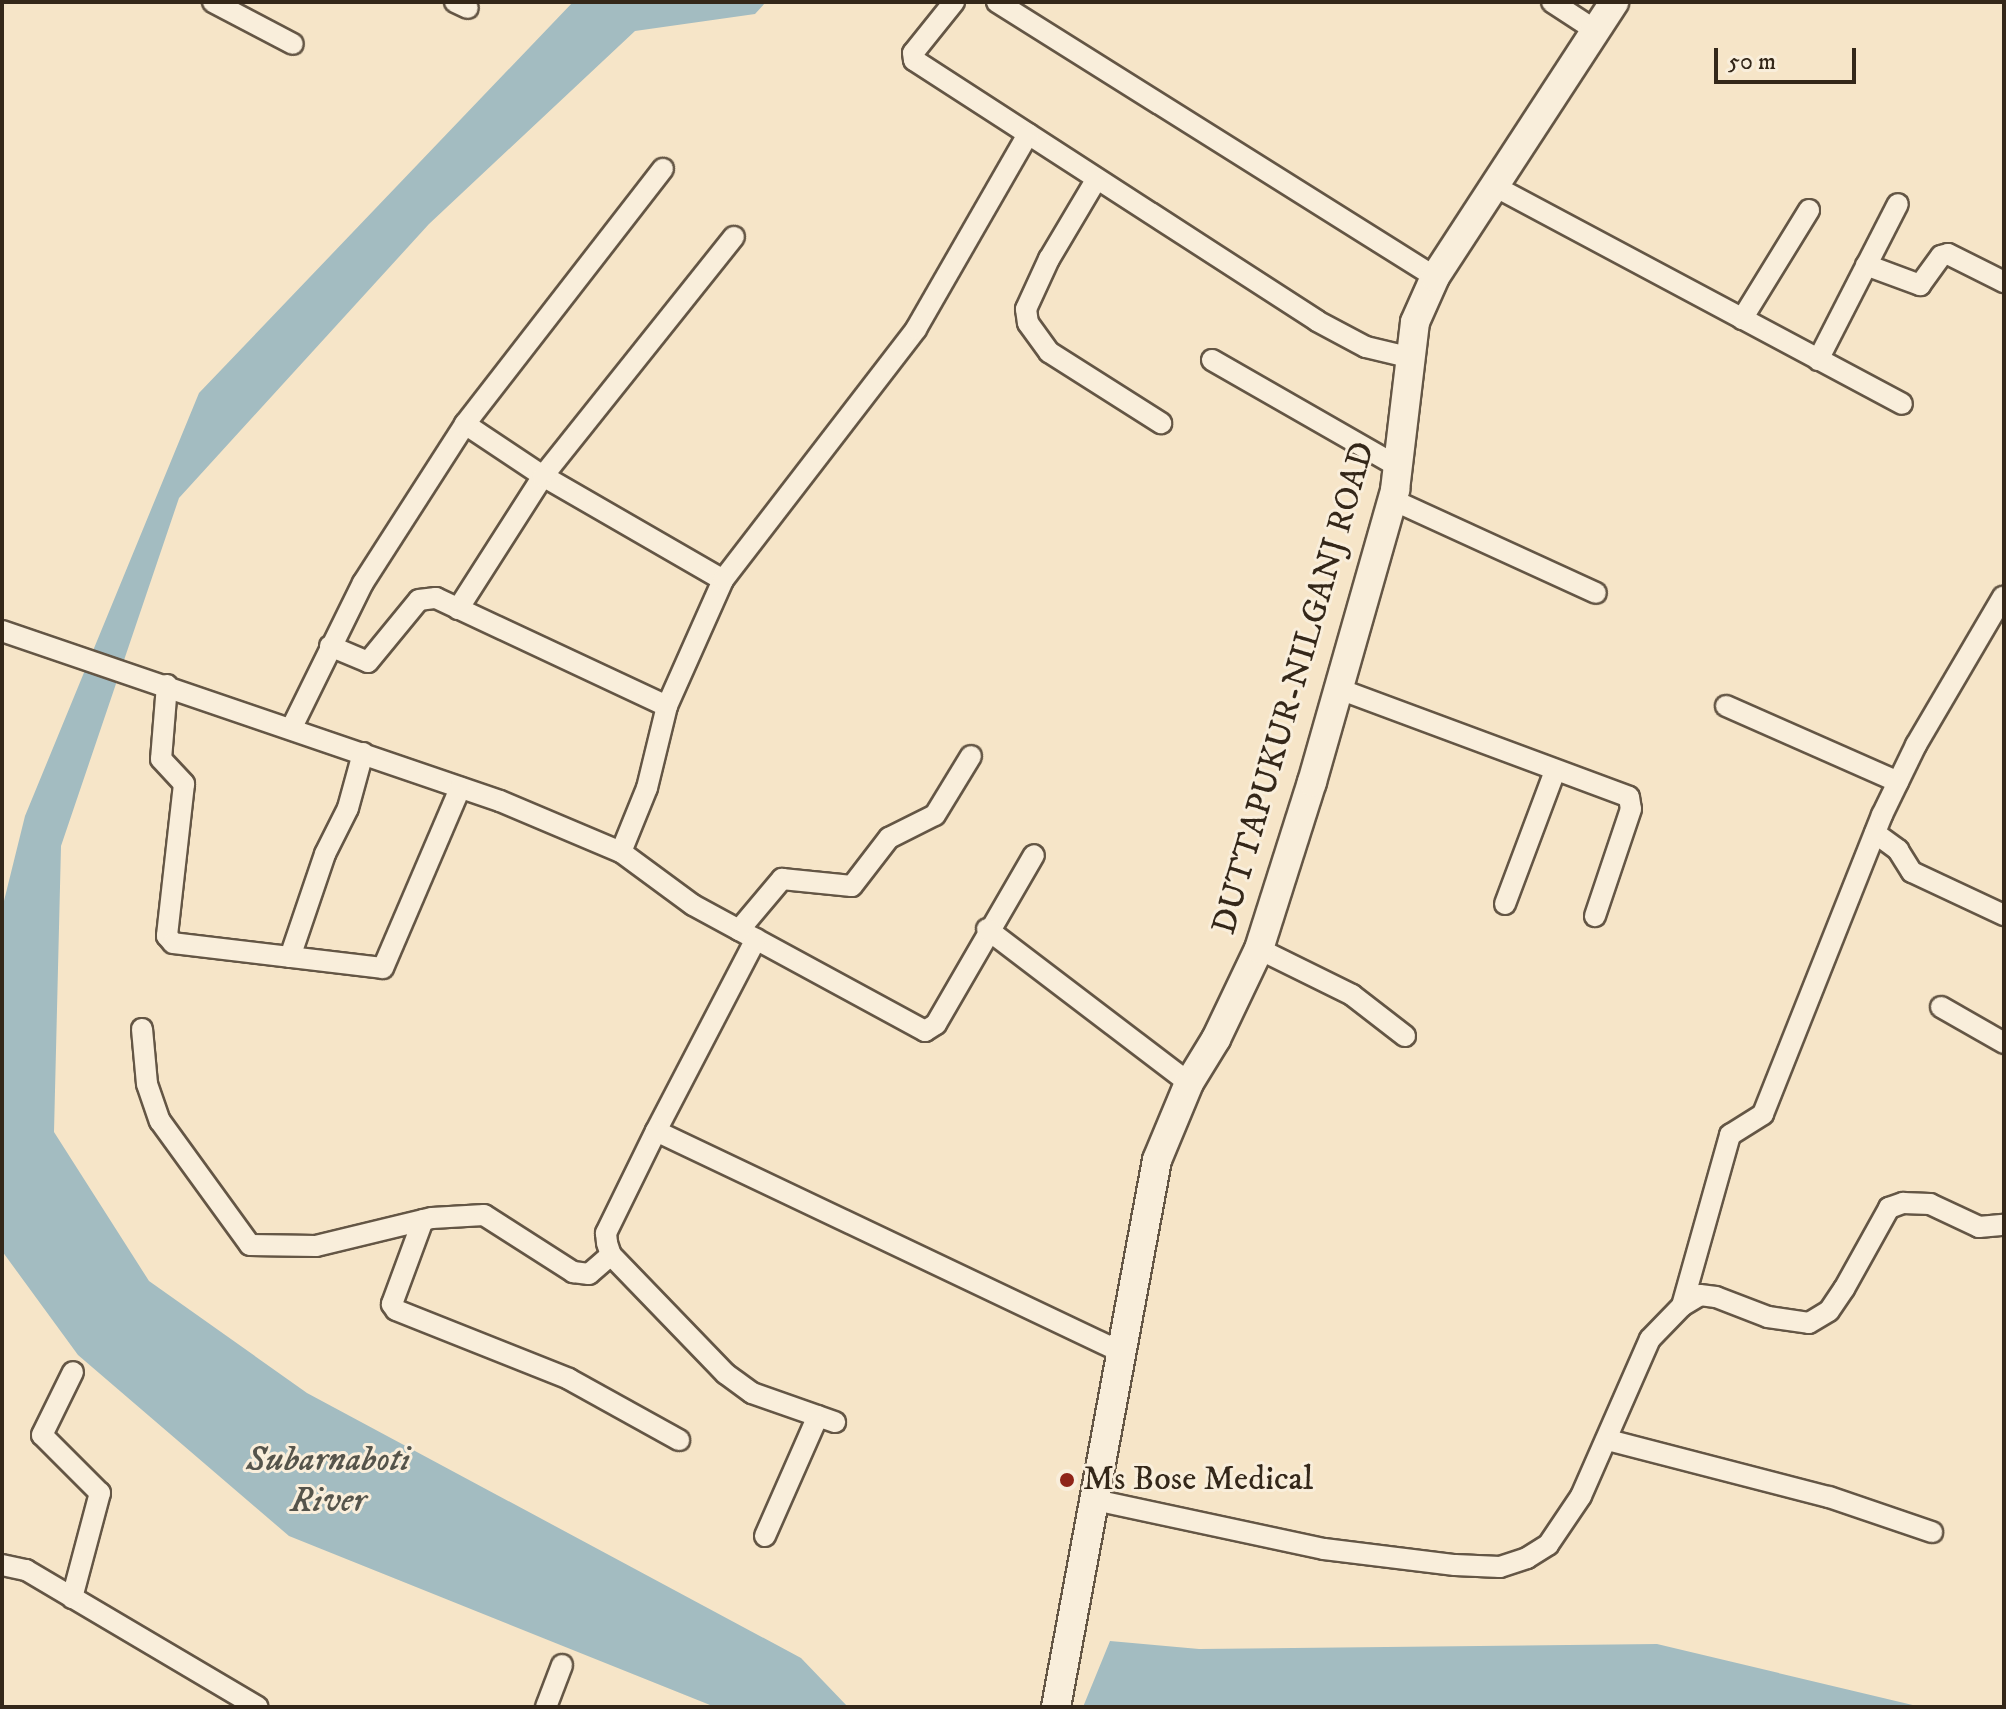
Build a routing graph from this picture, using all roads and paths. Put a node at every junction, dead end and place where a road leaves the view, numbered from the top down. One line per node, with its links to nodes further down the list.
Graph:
1 (213, 2): 7 (street)
2 (954, 2): 8 (street)
3 (997, 2): 16 (street)
4 (1552, 2): 6 (street)
5 (1614, 2): 6 (main road, DUTTAPUKUR-NILGANJ ROAD)
6 (1595, 30): 11 (main road, DUTTAPUKUR-NILGANJ ROAD)
7 (293, 44)
8 (1028, 134): 10 (street); 28 (street)
9 (663, 169): 24 (street)
10 (1096, 180): 19 (street); 23 (street)
11 (1496, 187): 16 (main road, DUTTAPUKUR-NILGANJ ROAD); 18 (street)
12 (1898, 204): 15 (street)
13 (1809, 210): 18 (street)
14 (734, 237): 26 (street)
15 (1866, 265): 17 (street); 21 (street)
16 (1435, 277): 19 (main road, DUTTAPUKUR-NILGANJ ROAD)
17 (2004, 282)
18 (1742, 319): 21 (street)
19 (1408, 357): 25 (main road, DUTTAPUKUR-NILGANJ ROAD)
20 (1212, 360): 25 (street)
21 (1818, 360): 22 (street)
22 (1902, 404)
23 (1161, 423)
24 (465, 424): 26 (street); 33 (street)
25 (1399, 467): 27 (main road, DUTTAPUKUR-NILGANJ ROAD)
26 (543, 476): 28 (street); 31 (street)
27 (1393, 500): 29 (street); 35 (main road, DUTTAPUKUR-NILGANJ ROAD)
28 (723, 580): 36 (street)
29 (1596, 593)
30 (2003, 597): 42 (street)
31 (458, 609): 33 (street); 36 (street)
32 (2, 631): 34 (street)
33 (330, 646): 38 (street)
34 (167, 685): 38 (street); 53 (street)
35 (1339, 689): 41 (street); 52 (main road, DUTTAPUKUR-NILGANJ ROAD)
36 (667, 706): 45 (street)
37 (1726, 706): 42 (street)
38 (292, 727): 39 (street)
39 (363, 753): 43 (street); 53 (street)
40 (971, 756): 51 (street)
41 (1555, 771): 47 (street); 49 (street)
42 (1898, 782): 44 (street)
43 (460, 788): 45 (street); 53 (street)
44 (1875, 833): 48 (street); 63 (street)
45 (621, 852): 51 (street)
46 (1034, 855): 50 (street)
47 (1505, 904)
48 (2004, 915)
49 (1595, 916)
50 (987, 929): 51 (street); 58 (street)
51 (747, 935): 59 (street)
52 (1259, 949): 56 (street); 58 (main road, DUTTAPUKUR-NILGANJ ROAD)
53 (290, 957)
54 (1941, 1007): 57 (street)
55 (142, 1029): 60 (street)
56 (1405, 1036)
57 (2004, 1043)
58 (1189, 1083): 64 (main road, DUTTAPUKUR-NILGANJ ROAD)
59 (656, 1131): 62 (street); 64 (street)
60 (423, 1220): 62 (street); 66 (street)
61 (2002, 1229): 63 (street)
62 (611, 1255): 70 (street)
63 (1682, 1306): 67 (street)
64 (1121, 1352): 68 (main road, DUTTAPUKUR-NILGANJ ROAD)
65 (73, 1372): 72 (street)
66 (679, 1440)
67 (1608, 1440): 68 (street); 69 (street)
68 (1095, 1500): 76 (main road, DUTTAPUKUR-NILGANJ ROAD)
69 (1932, 1532)
70 (765, 1536)
71 (2, 1565): 72 (street)
72 (72, 1598): 74 (street)
73 (562, 1665): 75 (street)
74 (258, 1707)
75 (546, 1707)
76 (1056, 1707)

